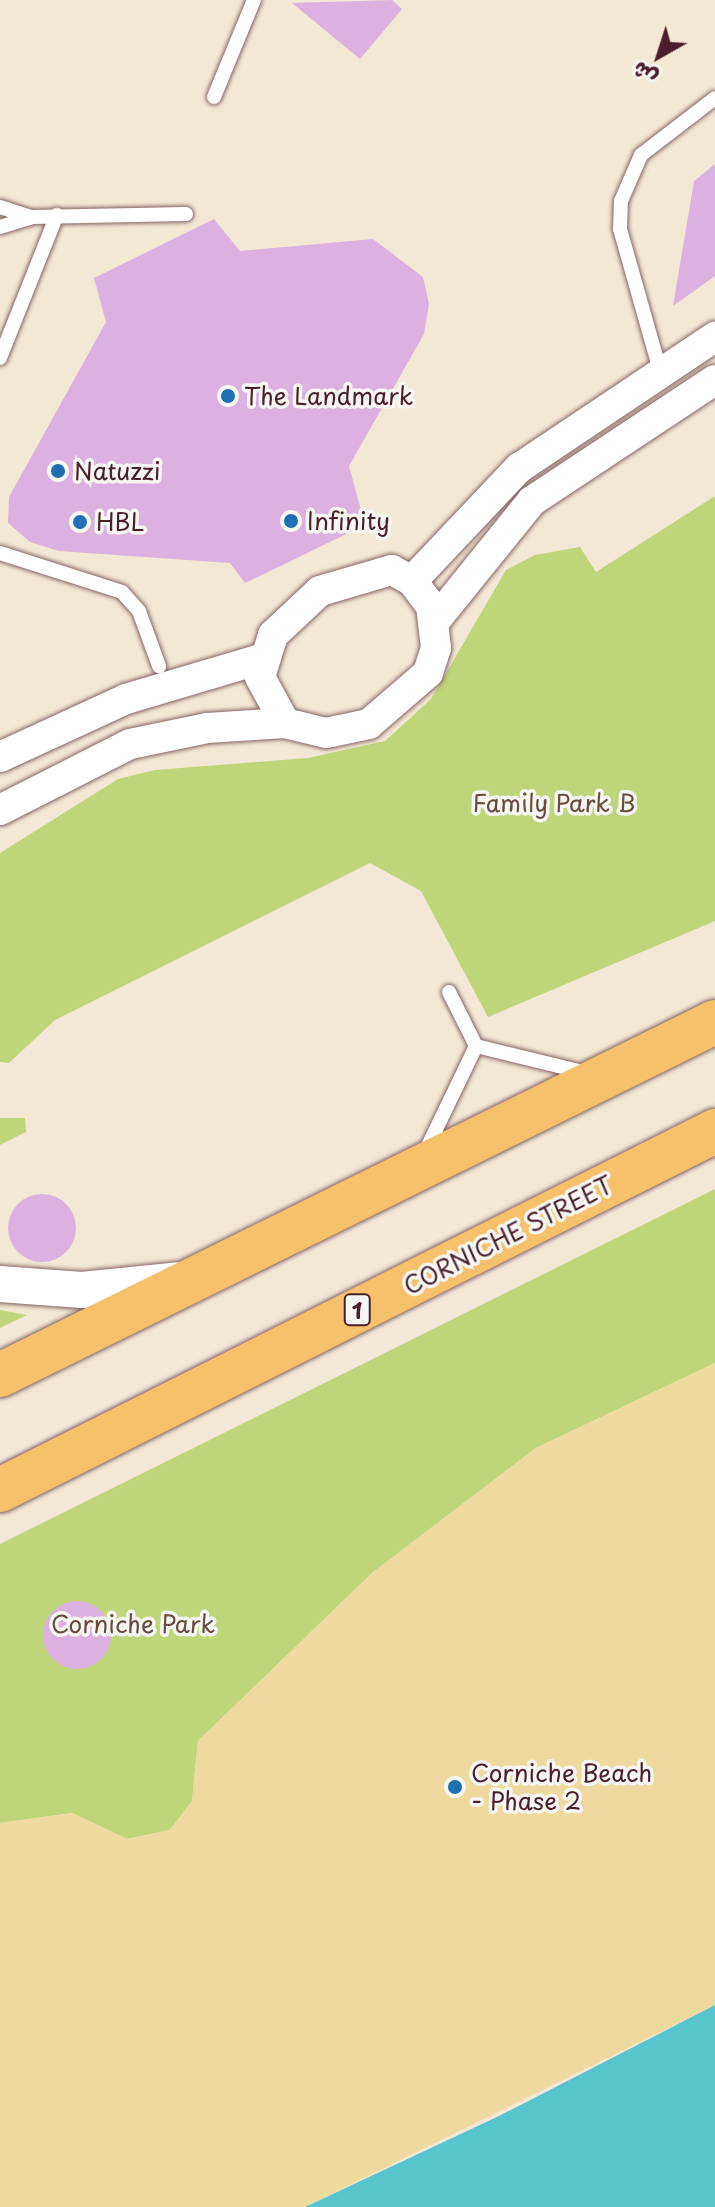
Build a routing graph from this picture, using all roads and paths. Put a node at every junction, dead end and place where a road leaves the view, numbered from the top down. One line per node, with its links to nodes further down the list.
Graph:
1 (254, 0): 2 (lane)
2 (214, 97)
3 (715, 98): 11 (lane)
4 (0, 207): 7 (lane)
5 (186, 214): 6 (lane)
6 (57, 215): 7 (lane); 10 (lane)
7 (32, 217): 8 (lane)
8 (0, 227)
9 (715, 337): 11 (street)
10 (0, 358)
11 (661, 374): 14 (street)
12 (715, 380): 15 (street)
13 (0, 553): 17 (lane)
14 (412, 581): 15 (street); 16 (street)
15 (435, 621): 18 (street)
16 (261, 659): 18 (street); 19 (street)
17 (159, 666)
18 (285, 723): 20 (street)
19 (0, 757)
20 (0, 810)
21 (449, 992): 23 (lane)
22 (715, 1022): 24 (highway)
23 (476, 1046): 24 (lane); 26 (lane)
24 (610, 1075): 26 (highway)
25 (715, 1131): 30 (highway, CORNICHE STREET / 1)
26 (410, 1172): 27 (highway)
27 (187, 1280): 28 (street); 29 (highway)
28 (0, 1284)
29 (0, 1375)
30 (0, 1490)

